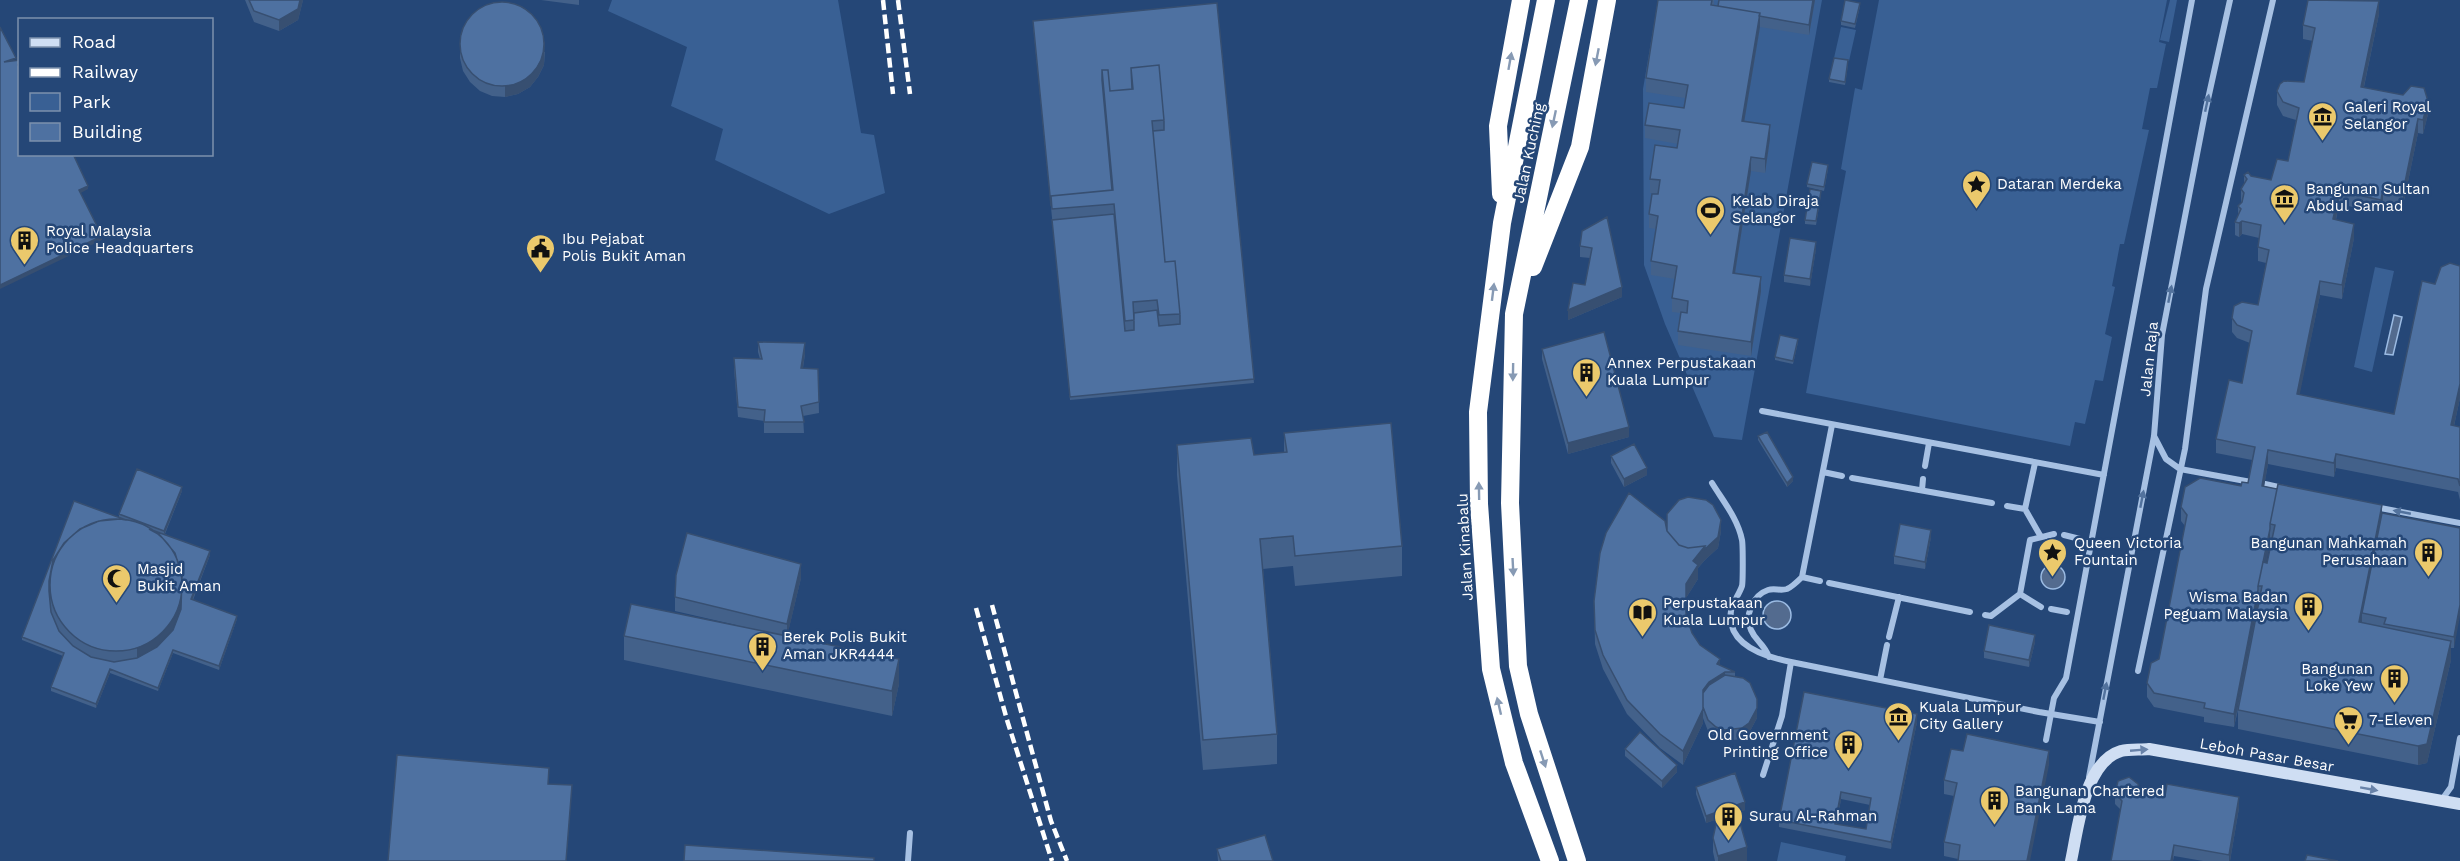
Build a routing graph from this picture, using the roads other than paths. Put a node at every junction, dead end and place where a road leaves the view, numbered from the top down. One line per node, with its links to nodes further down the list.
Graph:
1 (1521, 0): 8 (highway, one-way to 1)
2 (1546, 0): 8 (highway, Jalan Kuching)
3 (1579, 0): 9 (highway, Jalan Kuching, one-way to 9)
4 (1607, 0): 9 (highway, one-way to 9)
5 (2192, 0): 18 (street)
6 (2230, 0): 12 (street, Jalan Raja, one-way to 6)
7 (2273, 0): 16 (street)
8 (1502, 223): 62 (highway, Jalan Kinabalu, one-way to 8)
9 (1515, 314): 63 (highway, one-way to 63)
10 (1762, 411): 11 (street)
11 (1832, 425): 13 (street); 17 (street)
12 (2154, 435): 16 (street); 53 (street, Jalan Raja, one-way to 12)
13 (1929, 443): 14 (street); 15 (street)
14 (2035, 463): 18 (street); 30 (street)
15 (1925, 466)
16 (2180, 469): 22 (street); 50 (street)
17 (1823, 472): 19 (street); 36 (street)
18 (2104, 475): 35 (street)
19 (1842, 476)
20 (1852, 478): 26 (street)
21 (1923, 479): 26 (street)
22 (2251, 482)
23 (1712, 483): 48 (street)
24 (2265, 484): 25 (street)
25 (2291, 489)
26 (1922, 490): 27 (street)
27 (1992, 503)
28 (2367, 505): 31 (street, one-way to 28)
29 (2007, 506): 30 (street)
30 (2025, 509): 34 (street)
31 (2460, 523)
32 (2054, 534): 34 (street)
33 (2064, 535): 35 (street)
34 (2041, 537): 39 (street)
35 (2085, 540): 44 (street)
36 (1802, 577): 37 (street); 48 (street)
37 (1820, 581)
38 (1829, 583): 40 (street)
39 (2020, 594): 41 (street); 45 (street)
40 (1899, 597): 43 (street); 46 (street)
41 (2041, 607)
42 (2051, 609): 44 (street)
43 (1970, 612)
44 (2072, 612): 52 (street)
45 (1984, 615)
46 (1889, 637)
47 (1887, 645): 51 (street)
48 (1769, 657): 49 (street)
49 (1791, 662): 51 (street); 56 (street)
50 (2138, 671)
51 (1880, 680): 52 (street)
52 (2051, 715): 53 (street); 55 (street)
53 (2100, 722): 57 (street, Jalan Raja)
54 (2460, 738): 58 (street)
55 (2046, 740)
56 (1763, 776)
57 (2087, 790): 58 (street, Leboh Pasar Besar, one-way to 58); 64 (street, Leboh Pasar Besar)
58 (2440, 802): 59 (street, Leboh Pasar Besar)
59 (2460, 804)
60 (910, 833): 61 (street)
61 (908, 861)
62 (1550, 861)
63 (1577, 861)
64 (2071, 861)

